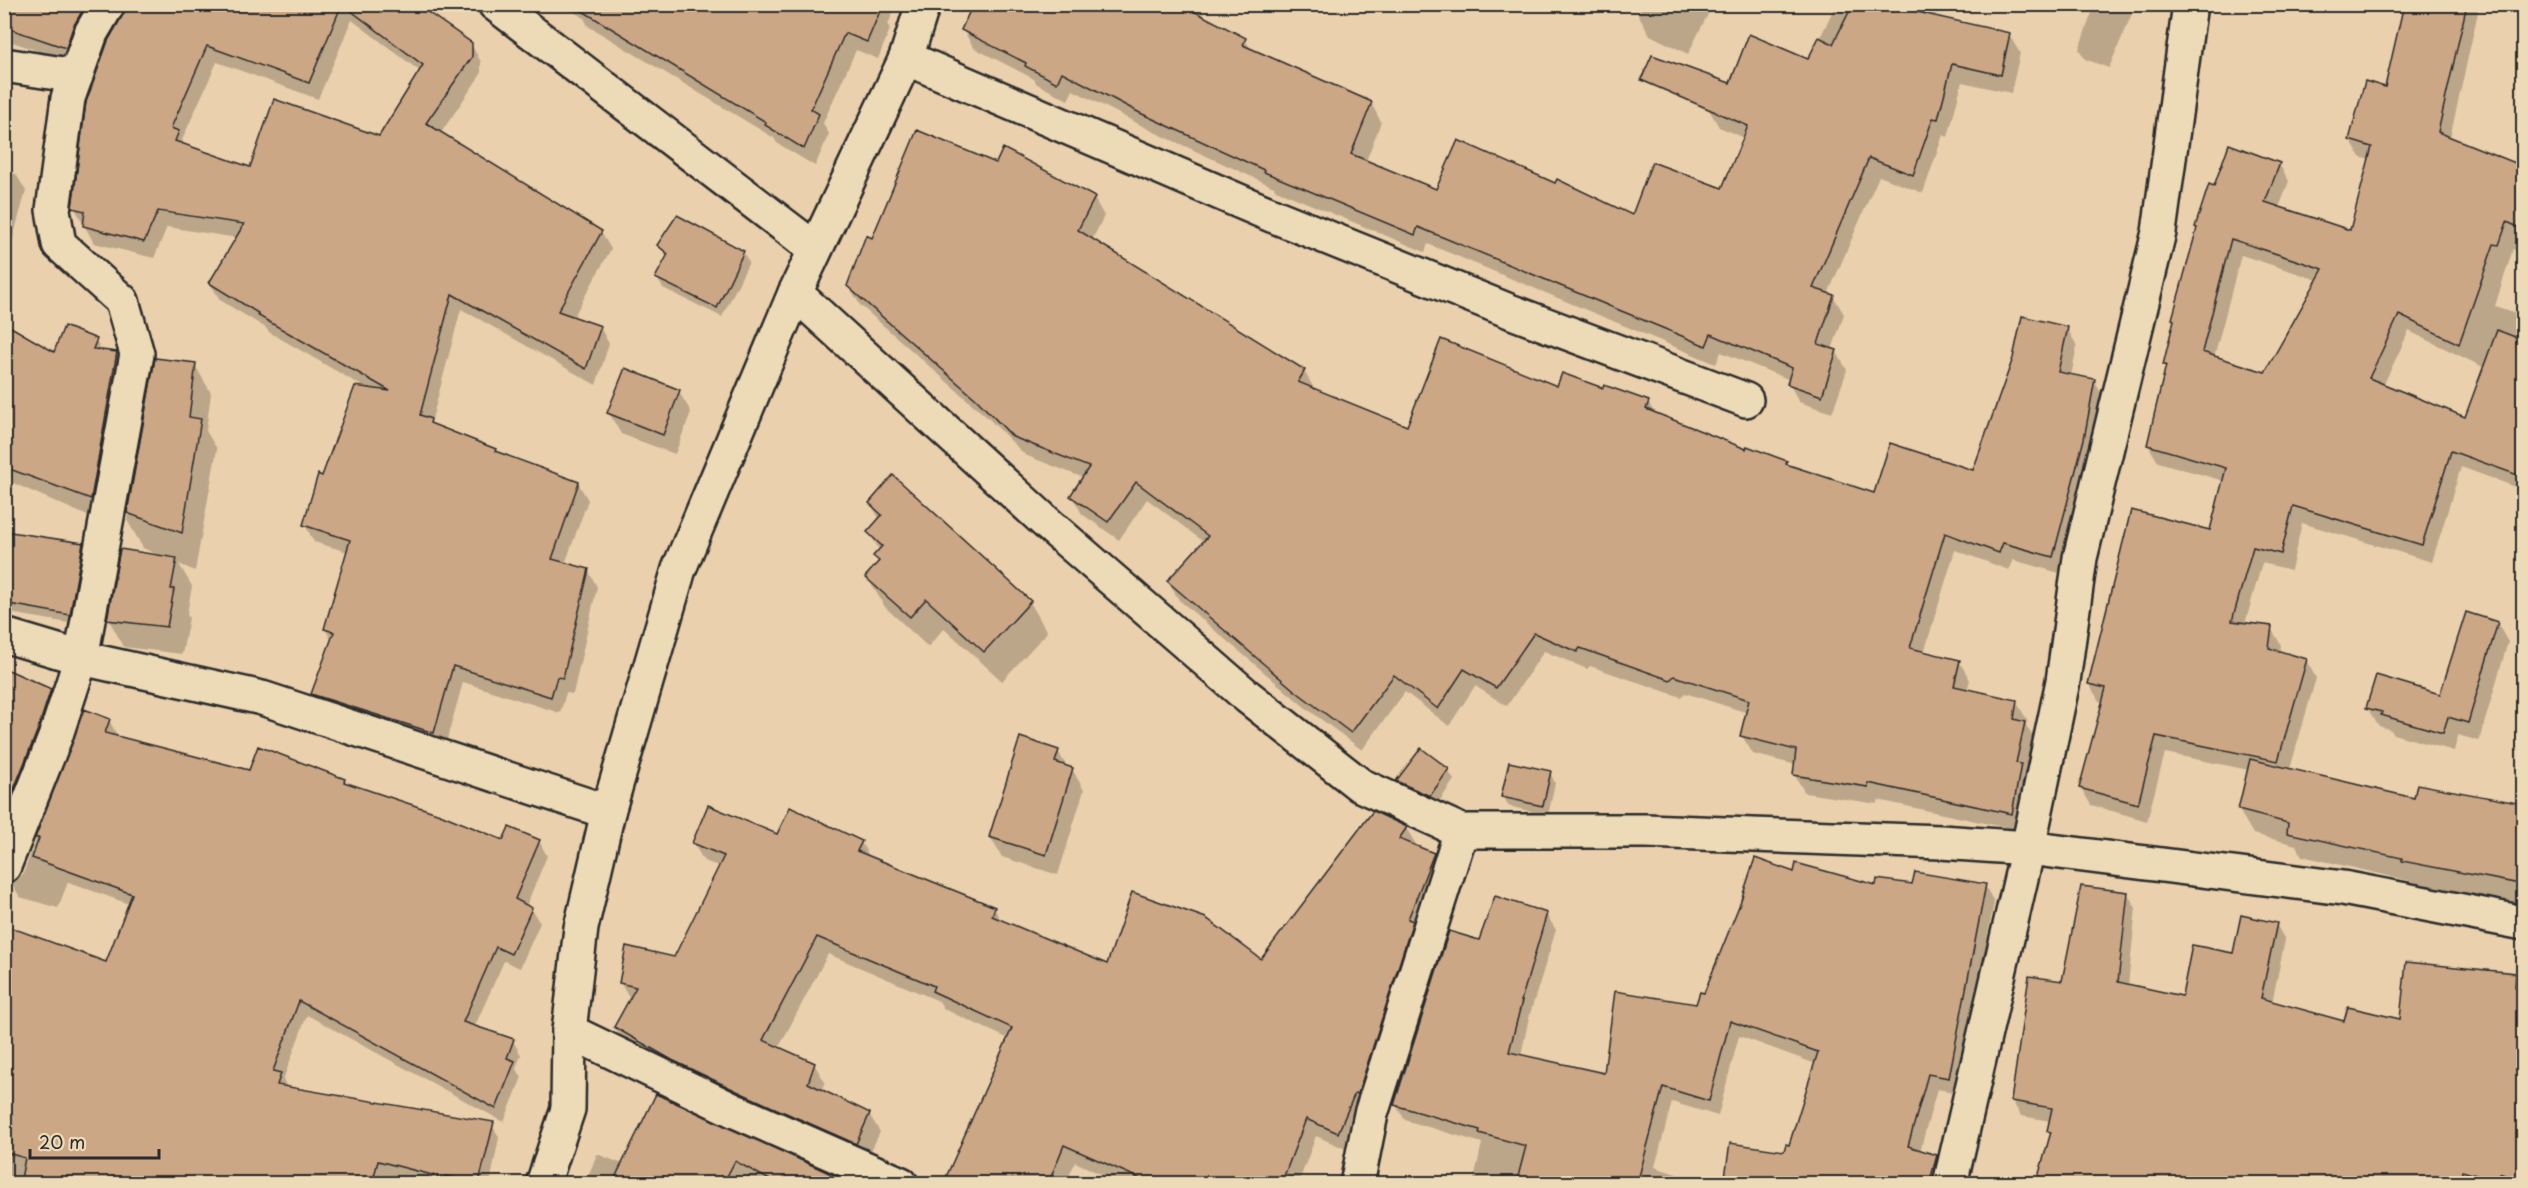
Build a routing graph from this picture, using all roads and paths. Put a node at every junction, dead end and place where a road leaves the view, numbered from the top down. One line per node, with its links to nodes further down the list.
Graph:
1 (108, 4): 7 (street)
2 (495, 4): 8 (street)
3 (923, 4): 5 (street)
4 (2190, 4): 15 (street)
5 (906, 58): 8 (street); 10 (street)
6 (4, 65): 7 (street)
7 (76, 76): 12 (street)
8 (815, 249): 9 (street)
9 (795, 292): 13 (street); 14 (street)
10 (1746, 400)
11 (4, 635): 12 (street)
12 (81, 658): 13 (street); 16 (street)
13 (608, 812): 18 (street)
14 (1461, 831): 15 (street); 21 (street)
15 (2028, 848): 17 (street); 22 (street)
16 (4, 866)
17 (2523, 923)
18 (569, 1031): 19 (street); 20 (street)
19 (543, 1184)
20 (901, 1184)
21 (1357, 1184)
22 (1950, 1184)

